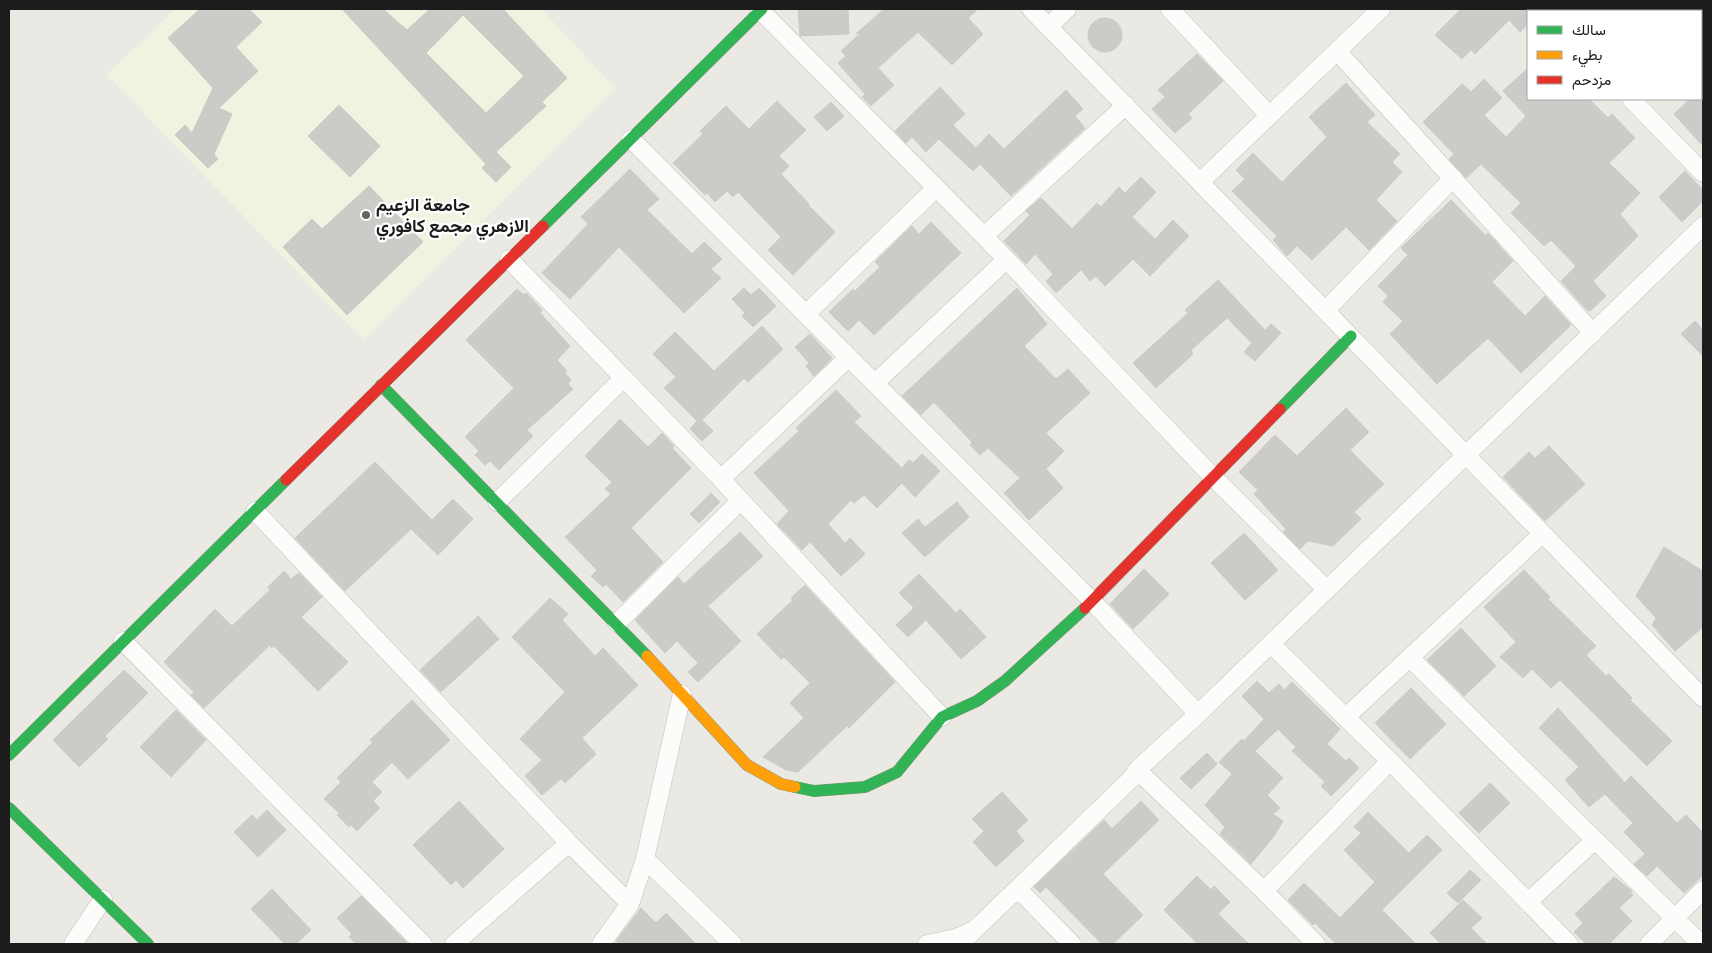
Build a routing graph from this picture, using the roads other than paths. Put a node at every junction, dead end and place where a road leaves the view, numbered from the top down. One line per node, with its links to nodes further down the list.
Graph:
1 (1031, 9): 6 (street)
2 (1067, 9): 6 (street)
3 (1170, 9): 10 (street)
4 (1381, 9): 7 (street)
5 (761, 10): 11 (street); 15 (street)
6 (1049, 26): 9 (street)
7 (1338, 51): 10 (street); 13 (street)
8 (1632, 100): 12 (street)
9 (1126, 105): 14 (street); 17 (street)
10 (1269, 115): 14 (street)
11 (631, 139): 18 (street); 21 (street)
12 (1703, 173)
13 (1453, 178): 20 (street); 22 (street)
14 (1201, 182): 20 (street)
15 (936, 188): 17 (street); 21 (street)
16 (1703, 227): 22 (street)
17 (984, 236): 19 (street)
18 (510, 259): 25 (street); 27 (street)
19 (1006, 260): 26 (street); 29 (street)
20 (1326, 310): 23 (street)
21 (806, 314): 24 (street)
22 (1593, 333): 28 (street)
23 (1352, 336): 28 (street); 29 (street)
24 (849, 357): 26 (street); 30 (street)
25 (624, 378): 30 (street); 32 (street)
26 (875, 383): 36 (street)
27 (382, 385): 32 (street); 33 (street)
28 (1467, 454): 34 (street); 35 (street)
29 (1213, 477): 35 (street); 36 (street)
30 (721, 479): 31 (street)
31 (740, 501): 37 (street); 44 (street)
32 (497, 502): 37 (street)
33 (255, 511): 38 (street); 51 (street)
34 (1542, 534): 40 (street); 42 (street)
35 (1327, 590): 39 (street)
36 (1092, 601): 43 (street); 44 (street)
37 (617, 624): 41 (street)
38 (123, 641): 46 (street); 65 (street)
39 (1271, 644): 43 (street); 45 (street)
40 (1410, 658): 45 (street); 50 (street)
41 (682, 694): 44 (street); 52 (street)
42 (1703, 698)
43 (1198, 714): 48 (street)
44 (942, 717)
45 (1346, 717): 47 (street)
46 (9, 754)
47 (1390, 761): 55 (street); 57 (street)
48 (1137, 770): 53 (street); 55 (street)
49 (9, 808): 56 (street)
50 (1595, 840): 57 (street); 59 (street)
51 (569, 843): 58 (street); 66 (street)
52 (645, 859): 58 (street); 61 (street)
53 (1018, 889): 60 (street); 70 (street)
54 (1703, 890): 59 (street)
55 (1264, 891): 71 (street)
56 (103, 899): 63 (street); 64 (street)
57 (1528, 902): 62 (street)
58 (630, 904): 67 (street)
59 (1674, 918): 72 (street); 73 (street)
60 (977, 928): 68 (street); 69 (street)
61 (727, 942)
62 (1565, 943)
63 (73, 944)
64 (148, 944)
65 (423, 944)
66 (454, 944)
67 (601, 944)
68 (927, 944)
69 (960, 944)
70 (1072, 944)
71 (1316, 944)
72 (1649, 944)
73 (1701, 944)

